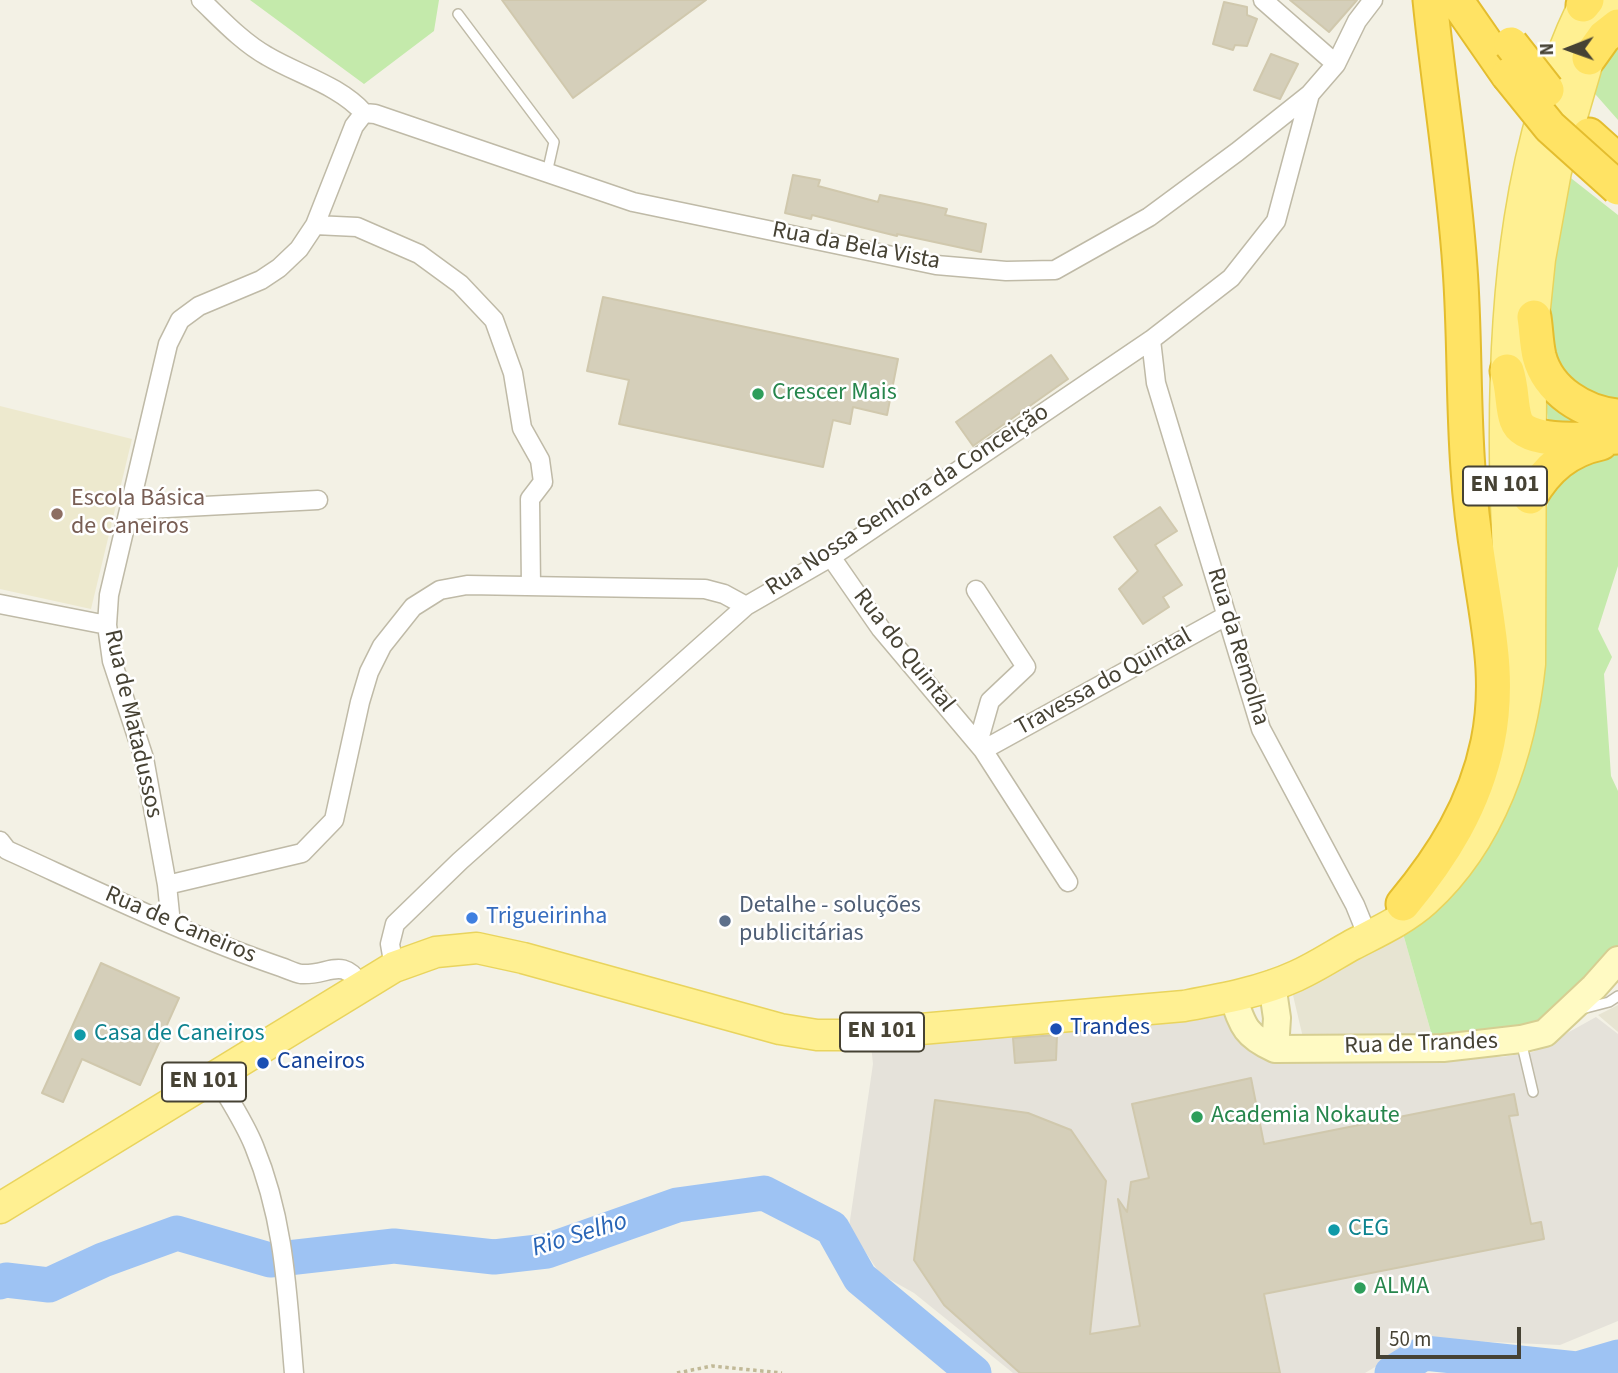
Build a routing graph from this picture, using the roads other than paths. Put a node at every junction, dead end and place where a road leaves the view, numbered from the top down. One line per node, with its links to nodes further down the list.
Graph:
1 (201, 0): 14 (street)
2 (1263, 0): 12 (street)
3 (1373, 0): 12 (street, Rua Nossa Senhora da Conceição)
4 (1430, 0): 40 (highway)
5 (1457, 0): 11 (highway)
6 (1480, 0): 11 (highway)
7 (1593, 1): 10 (main road, EN 101); 22 (main road, EN 101)
8 (458, 14): 17 (lane)
9 (1618, 26): 10 (highway)
10 (1589, 58): 20 (main road, EN 101)
11 (1509, 60): 15 (highway, bridge); 18 (highway, bridge)
12 (1336, 64): 13 (street, Rua Nossa Senhora da Conceição)
13 (1310, 94): 17 (street, Rua da Bela Vista); 21 (street, Rua Nossa Senhora da Conceição)
14 (364, 113): 17 (street, Rua da Bela Vista); 19 (street, Rua de Matadussos)
15 (1604, 138): 16 (highway)
16 (1618, 161)
17 (547, 173)
18 (1618, 188)
19 (315, 225): 28 (street, Rua de Matadussos); 30 (street)
20 (1534, 317): 23 (highway); 24 (main road, EN 101)
21 (1151, 340): 29 (street, Rua Nossa Senhora da Conceição); 34 (street, Rua da Remolha)
22 (1507, 371): 24 (highway); 40 (main road, EN 101)
23 (1618, 416)
24 (1531, 434): 25 (highway); 26 (main road, EN 101)
25 (1618, 438): 26 (highway)
26 (1530, 497): 42 (main road, EN 101)
27 (318, 500): 28 (street)
28 (129, 510): 35 (street, Rua de Matadussos)
29 (831, 556): 33 (street, Rua Nossa Senhora da Conceição); 36 (street, Rua do Quintal)
30 (531, 586): 33 (street); 39 (street)
31 (976, 590): 36 (street, Rua do Quintal)
32 (0, 604): 35 (street)
33 (746, 606): 44 (street, Rua Nossa Senhora da Conceição)
34 (1226, 616): 36 (street, Travessa do Quintal); 42 (street, Rua da Remolha)
35 (107, 625): 39 (street, Rua de Matadussos)
36 (980, 747): 38 (street, Rua do Quintal)
37 (0, 841): 41 (street, Rua de Caneiros)
38 (1068, 882)
39 (167, 885): 41 (street, Rua de Matadussos)
40 (1403, 904): 42 (main road, EN 101)
41 (172, 924): 46 (street, Rua de Caneiros)
42 (1368, 937): 45 (main road, EN 101)
43 (1618, 960): 49 (street, Rua de Trandes)
44 (394, 967): 46 (main road, EN 101); 48 (main road, EN 101)
45 (1272, 984): 48 (main road, EN 101); 51 (street)
46 (362, 986): 52 (main road, EN 101)
47 (1618, 996): 49 (lane)
48 (1233, 997): 51 (street)
49 (1567, 1012): 50 (street, Rua de Trandes)
50 (1521, 1039): 51 (street, Rua de Trandes); 53 (lane)
51 (1275, 1049)
52 (215, 1075): 54 (main road, EN 101); 55 (street)
53 (1533, 1092)
54 (5, 1202)
55 (294, 1373)

